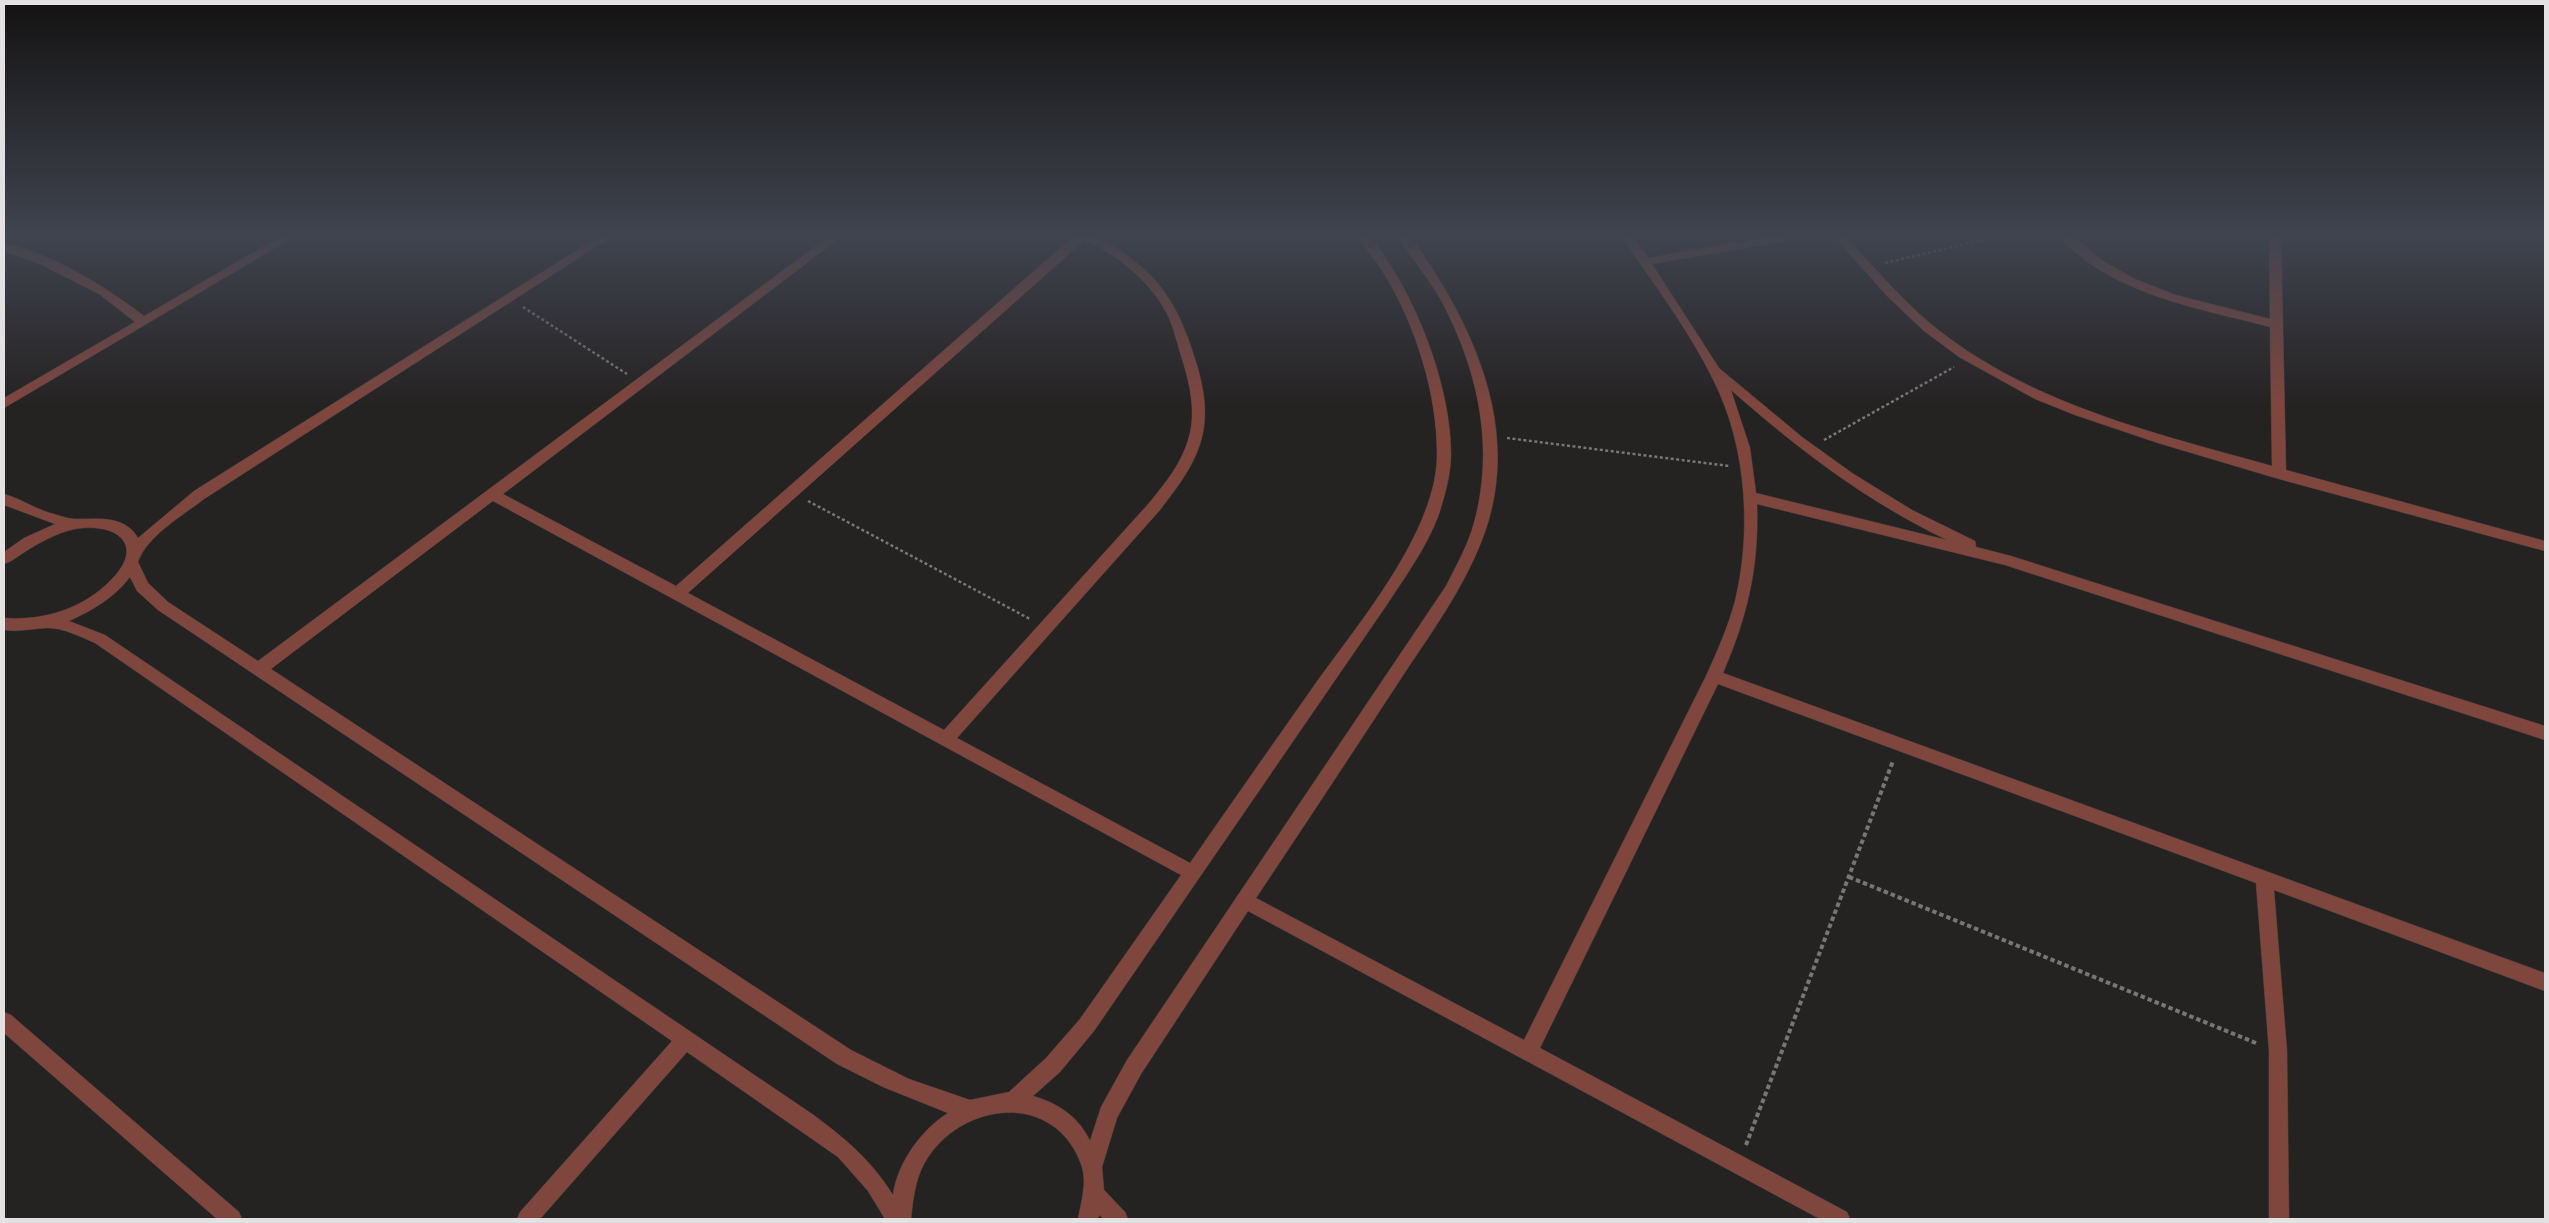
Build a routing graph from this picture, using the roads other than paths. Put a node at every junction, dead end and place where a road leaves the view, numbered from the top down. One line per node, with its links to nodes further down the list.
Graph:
1 (104, 291): 13 (street)
2 (196, 291): 13 (street)
3 (521, 291): 23 (street)
4 (762, 291): 18 (street)
5 (1019, 291): 26 (street)
6 (1157, 291): 34 (street)
7 (1400, 291): 35 (street)
8 (1442, 291): 37 (street)
9 (1664, 291): 15 (street)
10 (1888, 291): 17 (street)
11 (2157, 291): 14 (street)
12 (2276, 291): 14 (street)
13 (144, 322): 16 (street)
14 (2277, 325): 17 (street)
15 (1714, 369): 19 (street); 25 (street)
16 (4, 404)
17 (2279, 474): 22 (street)
18 (492, 494): 26 (street); 31 (street)
19 (1750, 497): 25 (street); 32 (street)
20 (4, 499): 21 (street)
21 (78, 524): 23 (street); 24 (street)
22 (2545, 546)
23 (133, 557): 27 (street); 31 (street)
24 (4, 559)
25 (2006, 560): 33 (street)
26 (677, 594): 34 (street)
27 (48, 622): 29 (street); 40 (street)
28 (4, 624): 29 (street)
29 (28, 625): 30 (street)
30 (4, 634)
31 (258, 670): 43 (street)
32 (1714, 676): 36 (street); 41 (street)
33 (2545, 733)
34 (946, 739): 35 (street)
35 (1193, 873): 42 (street)
36 (2264, 879): 38 (street); 53 (street)
37 (1245, 900): 41 (street); 44 (street)
38 (2545, 982)
39 (4, 1021): 46 (street)
40 (686, 1039): 47 (street); 48 (street)
41 (1528, 1052): 52 (street)
42 (1014, 1101): 43 (street); 44 (street)
43 (970, 1110): 49 (street)
44 (1092, 1166): 45 (street)
45 (1094, 1195): 50 (street); 51 (street)
46 (232, 1219)
47 (527, 1219)
48 (897, 1219)
49 (901, 1219)
50 (1088, 1219)
51 (1118, 1219)
52 (1840, 1219)
53 (2279, 1219)

